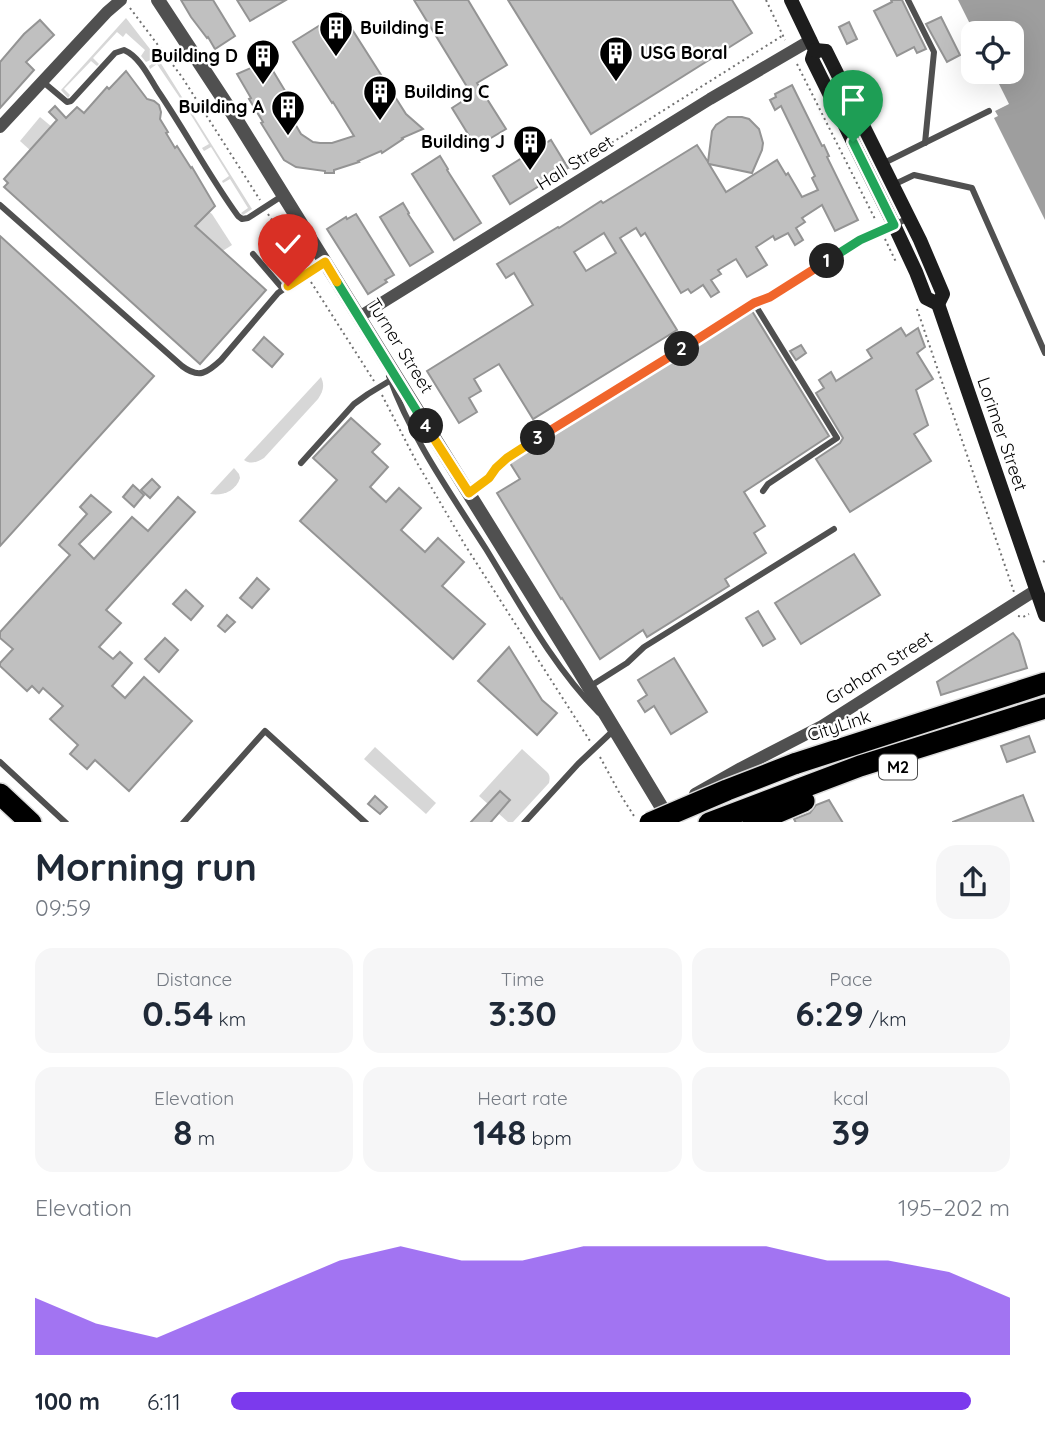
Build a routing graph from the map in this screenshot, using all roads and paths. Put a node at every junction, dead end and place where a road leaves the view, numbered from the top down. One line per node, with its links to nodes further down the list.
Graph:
1 (123, 0): 9 (street); 18 (path)
2 (158, 0): 16 (street, Turner Street)
3 (766, 0): 6 (path)
4 (791, 0): 7 (main road, Lorimer Street)
5 (908, 0): 12 (lane)
6 (783, 36): 8 (path); 14 (path)
7 (813, 45): 8 (street, Hall Street); 13 (main road, Lorimer Street); 20 (main road, Lorimer Street)
8 (791, 51): 20 (path); 29 (street, Hall Street)
9 (42, 81): 11 (street); 18 (lane)
10 (989, 111): 12 (lane)
11 (0, 127)
12 (925, 143): 13 (lane)
13 (882, 164): 15 (main road, Lorimer Street)
14 (570, 169)
15 (893, 185): 19 (main road, Lorimer Street); 31 (lane)
16 (283, 195): 18 (lane); 22 (street, Turner Street)
17 (0, 205): 25 (lane)
18 (264, 207): 24 (path)
19 (909, 218): 20 (lane); 28 (main road, Lorimer Street)
20 (888, 228): 23 (path); 27 (lane); 28 (main road, Lorimer Street)
21 (253, 254): 25 (lane)
22 (325, 262): 24 (lane); 29 (street, Turner Street)
23 (897, 263)
24 (306, 274): 25 (lane); 33 (path)
25 (283, 289)
26 (915, 302): 39 (path)
27 (754, 303): 35 (lane); 36 (lane)
28 (938, 304): 38 (main road, Lorimer Street)
29 (359, 317): 30 (street, Turner Street)
30 (381, 353): 32 (lane); 36 (street, Turner Street)
31 (1045, 353)
32 (391, 380): 33 (lane); 45 (lane)
33 (378, 387): 34 (lane); 46 (path)
34 (301, 463)
35 (763, 491)
36 (469, 493): 42 (street, Turner Street)
37 (834, 529): 42 (lane)
38 (1040, 587): 39 (street, Graham Street); 40 (main road, Lorimer Street)
39 (1017, 601): 49 (street, Graham Street)
40 (1045, 615)
41 (1045, 683): 49 (highway, CityLink / M2, bridge)
42 (589, 687): 45 (street, Turner Street)
43 (1045, 708): 56 (highway, M2)
44 (1045, 719): 57 (highway, M2)
45 (614, 729): 46 (lane); 49 (street, Turner Street)
46 (595, 748): 54 (lane); 55 (path)
47 (0, 762): 51 (lane)
48 (0, 794): 50 (highway)
49 (662, 819)
50 (31, 822)
51 (66, 822)
52 (183, 822): 53 (lane)
53 (366, 822)
54 (524, 822)
55 (639, 822)
56 (709, 822)
57 (753, 822)

